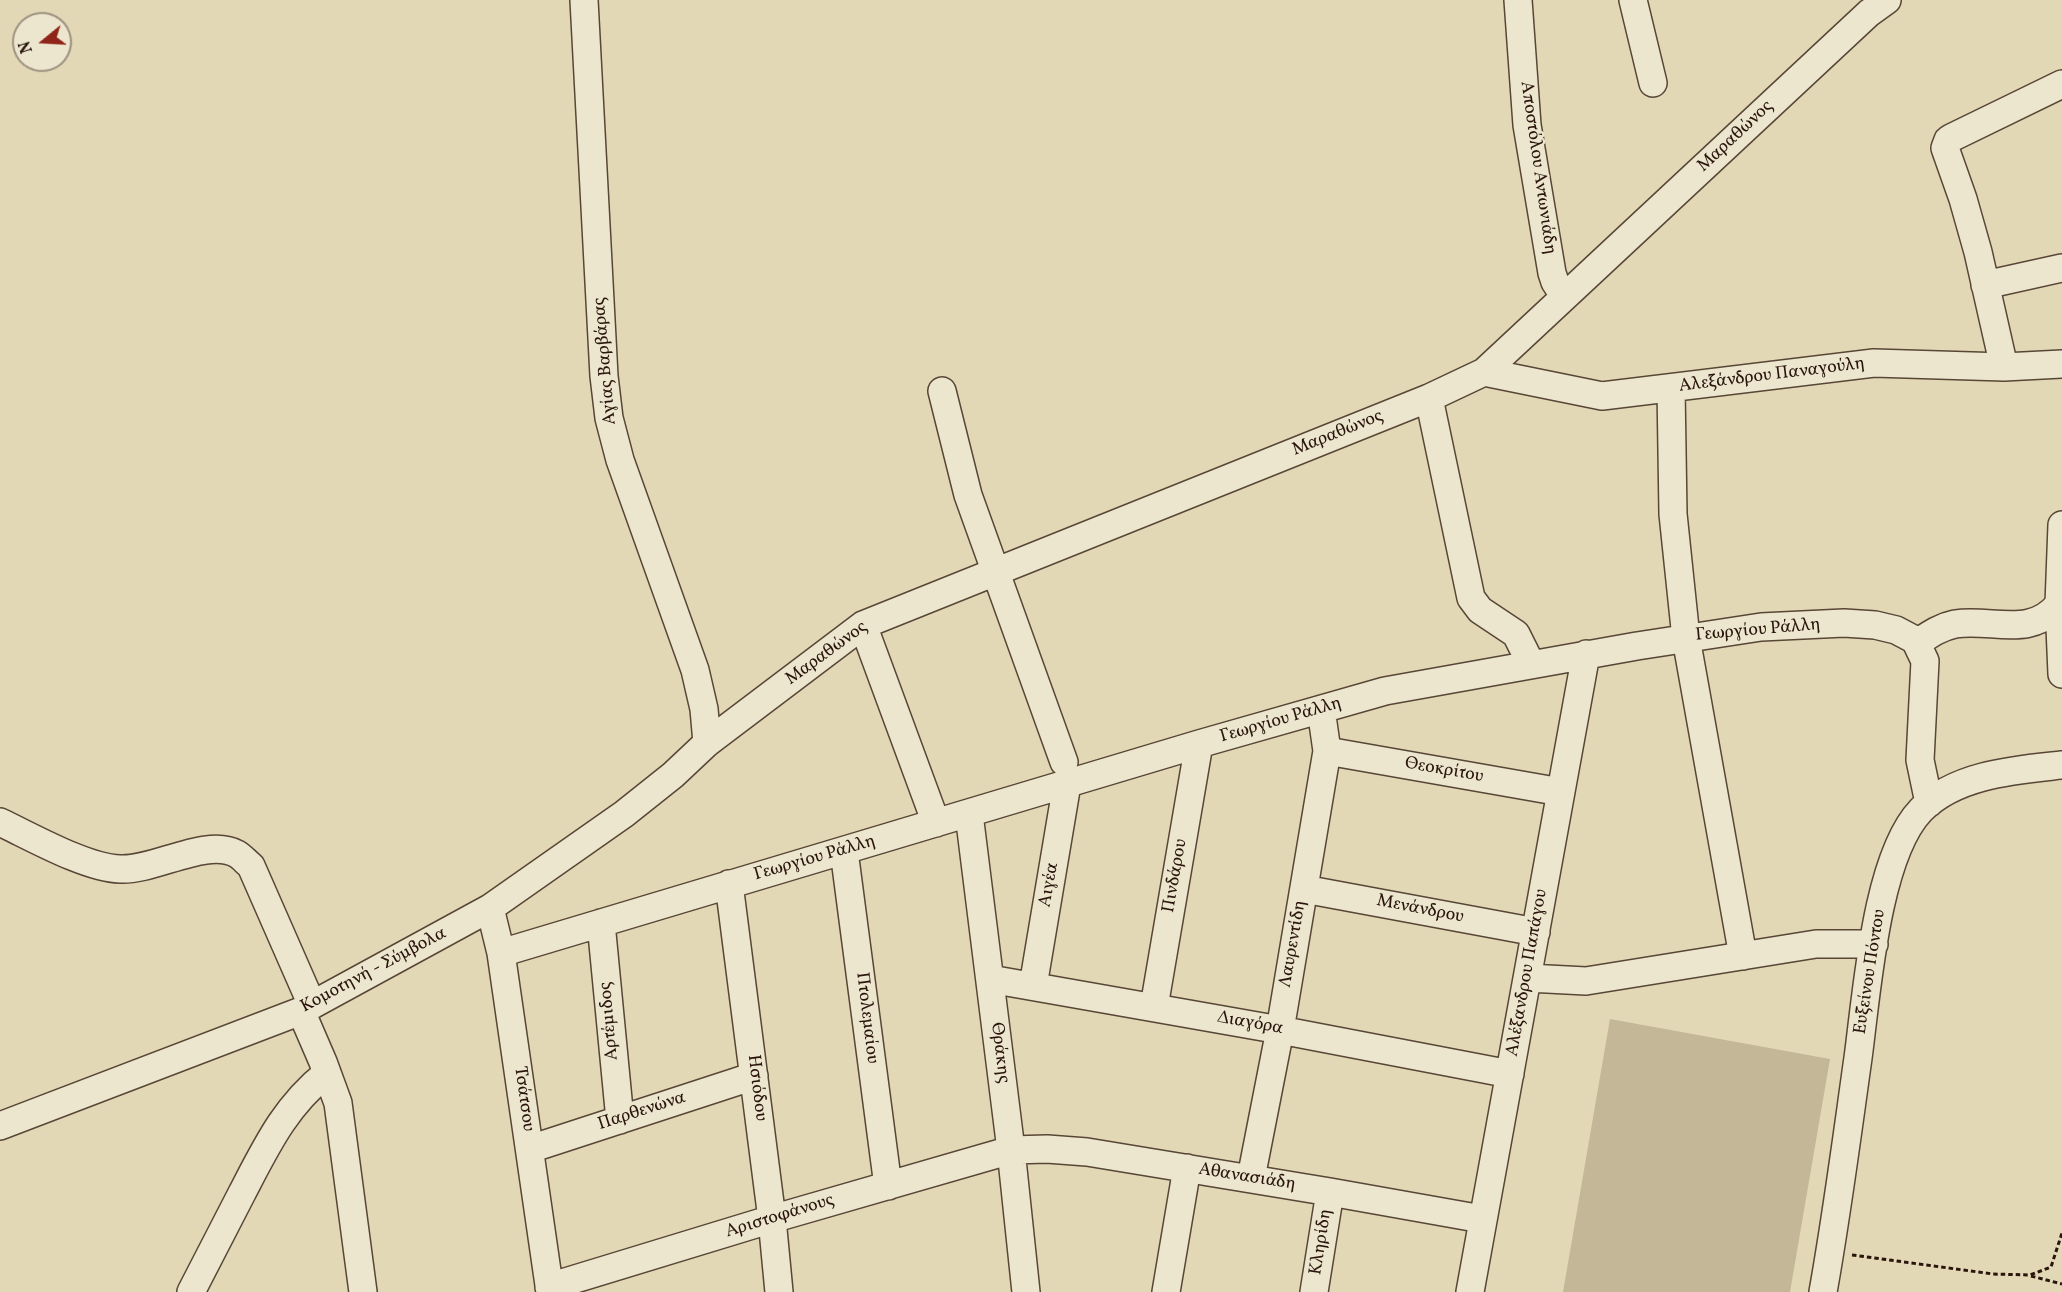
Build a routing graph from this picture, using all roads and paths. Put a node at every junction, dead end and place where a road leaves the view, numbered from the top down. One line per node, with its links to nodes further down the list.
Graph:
1 (584, 0): 27 (street, Αγίας Βαρβάρας)
2 (1518, 0): 9 (street, Αποστόλου Αντωνιάδη)
3 (1633, 0): 5 (street)
4 (1874, 4): 9 (street, Μαραθώνος)
5 (1653, 83)
6 (2062, 84): 8 (street)
7 (2062, 268): 8 (street)
8 (1984, 285): 11 (street)
9 (1564, 296): 12 (street, Μαραθώνος)
10 (2062, 364): 11 (street, Αλεξάνδρου Παναγούλη)
11 (2004, 367): 13 (street, Αλεξάνδρου Παναγούλη)
12 (1484, 372): 13 (street, Αλεξάνδρου Παναγούλη); 15 (street, Μαραθώνος)
13 (1671, 388): 21 (street)
14 (942, 391): 17 (street)
15 (1430, 398): 17 (street, Μαραθώνος); 24 (street)
16 (2062, 525): 18 (street)
17 (996, 571): 19 (street, Μαραθώνος); 31 (street)
18 (2060, 604): 20 (street); 25 (street)
19 (863, 625): 27 (street, Μαραθώνος); 36 (street)
20 (2023, 625): 22 (street); 25 (street)
21 (1686, 638): 22 (street, Γεωργίου Ράλλη); 23 (street, Γεωργίου Ράλλη); 45 (street)
22 (1917, 643): 33 (street)
23 (1586, 654): 24 (street, Γεωργίου Ράλλη); 32 (street, Αλέξανδρου Παπάγου)
24 (1531, 664): 26 (street, Γεωργίου Ράλλη)
25 (2062, 667)
26 (1322, 709): 28 (street, Γεωργίου Ράλλη); 29 (street, Λαυρεντίδη)
27 (707, 743): 40 (street, Κομοτηνή - Σύμβολα)
28 (1199, 744): 31 (street, Γεωργίου Ράλλη); 49 (street, Πινδάρου)
29 (1327, 751): 32 (street, Θεοκρίτου); 39 (street, Λαυρεντίδη)
30 (2062, 765): 33 (street, Ευξείνου Πόντου)
31 (1066, 773): 34 (street, Γεωργίου Ράλλη); 48 (street, Αιγέα)
32 (1561, 792): 42 (street, Αλέξανδρου Παπάγου)
33 (1929, 803): 43 (street, Ευξείνου Πόντου)
34 (969, 814): 36 (street, Γεωργίου Ράλλη); 47 (street, Θράκης)
35 (0, 822): 50 (street)
36 (936, 823): 37 (street, Γεωργίου Ράλλη)
37 (844, 851): 38 (street, Γεωργίου Ράλλη); 61 (street, Πτολεμαίου)
38 (729, 884): 41 (street, Γεωργίου Ράλλη); 54 (street, Ησιόδου)
39 (1304, 889): 42 (street, Μενάνδρου); 51 (street, Λαυρεντίδη)
40 (490, 908): 44 (street, Τσάτσου); 50 (street, Κομοτηνή - Σύμβολα)
41 (601, 923): 44 (street, Γεωργίου Ράλλη); 55 (street, Αρτέμιδος)
42 (1536, 932): 46 (street, Αλέξανδρου Παπάγου)
43 (1874, 944): 45 (street); 66 (street, Ευξείνου Πόντου)
44 (501, 953): 57 (street, Τσάτσου)
45 (1743, 956): 46 (street)
46 (1528, 978): 53 (street, Αλέξανδρου Παπάγου)
47 (990, 979): 48 (street, Διαγόρα); 58 (street, Θράκης)
48 (1033, 986): 49 (street, Διαγόρα)
49 (1154, 1007): 51 (street, Διαγόρα)
50 (307, 1008): 52 (street); 56 (street, Κομοτηνή - Σύμβολα)
51 (1280, 1029): 53 (street, Διαγόρα); 60 (street, Λαυρεντίδη)
52 (327, 1073): 70 (street); 71 (street)
53 (1510, 1074): 64 (street, Αλέξανδρου Παπάγου)
54 (754, 1076): 55 (street, Παρθενώνα); 63 (street, Ησιόδου)
55 (620, 1120): 57 (street, Παρθενώνα)
56 (0, 1126)
57 (530, 1149): 69 (street, Τσάτσου)
58 (1011, 1150): 59 (street, Αθανασιάδη); 61 (street, Αριστοφάνους); 73 (street, Θράκης)
59 (1187, 1168): 60 (street, Αθανασιάδη); 74 (street)
60 (1251, 1178): 62 (street, Αθανασιάδη)
61 (888, 1186): 63 (street, Αριστοφάνους)
62 (1330, 1192): 64 (street, Αθανασιάδη); 75 (street, Κληρίδη)
63 (772, 1219): 69 (street, Αριστοφάνους); 72 (street, Ησιόδου)
64 (1482, 1219): 76 (street, Αλέξανδρου Παπάγου)
65 (2062, 1233): 67 (path)
66 (1830, 1252): 67 (path); 77 (street, Ευξείνου Πόντου)
67 (2030, 1275): 68 (path)
68 (2062, 1284)
69 (550, 1290)
70 (191, 1292)
71 (363, 1292)
72 (779, 1292)
73 (1026, 1292)
74 (1166, 1292)
75 (1314, 1292)
76 (1470, 1292)
77 (1823, 1292)

